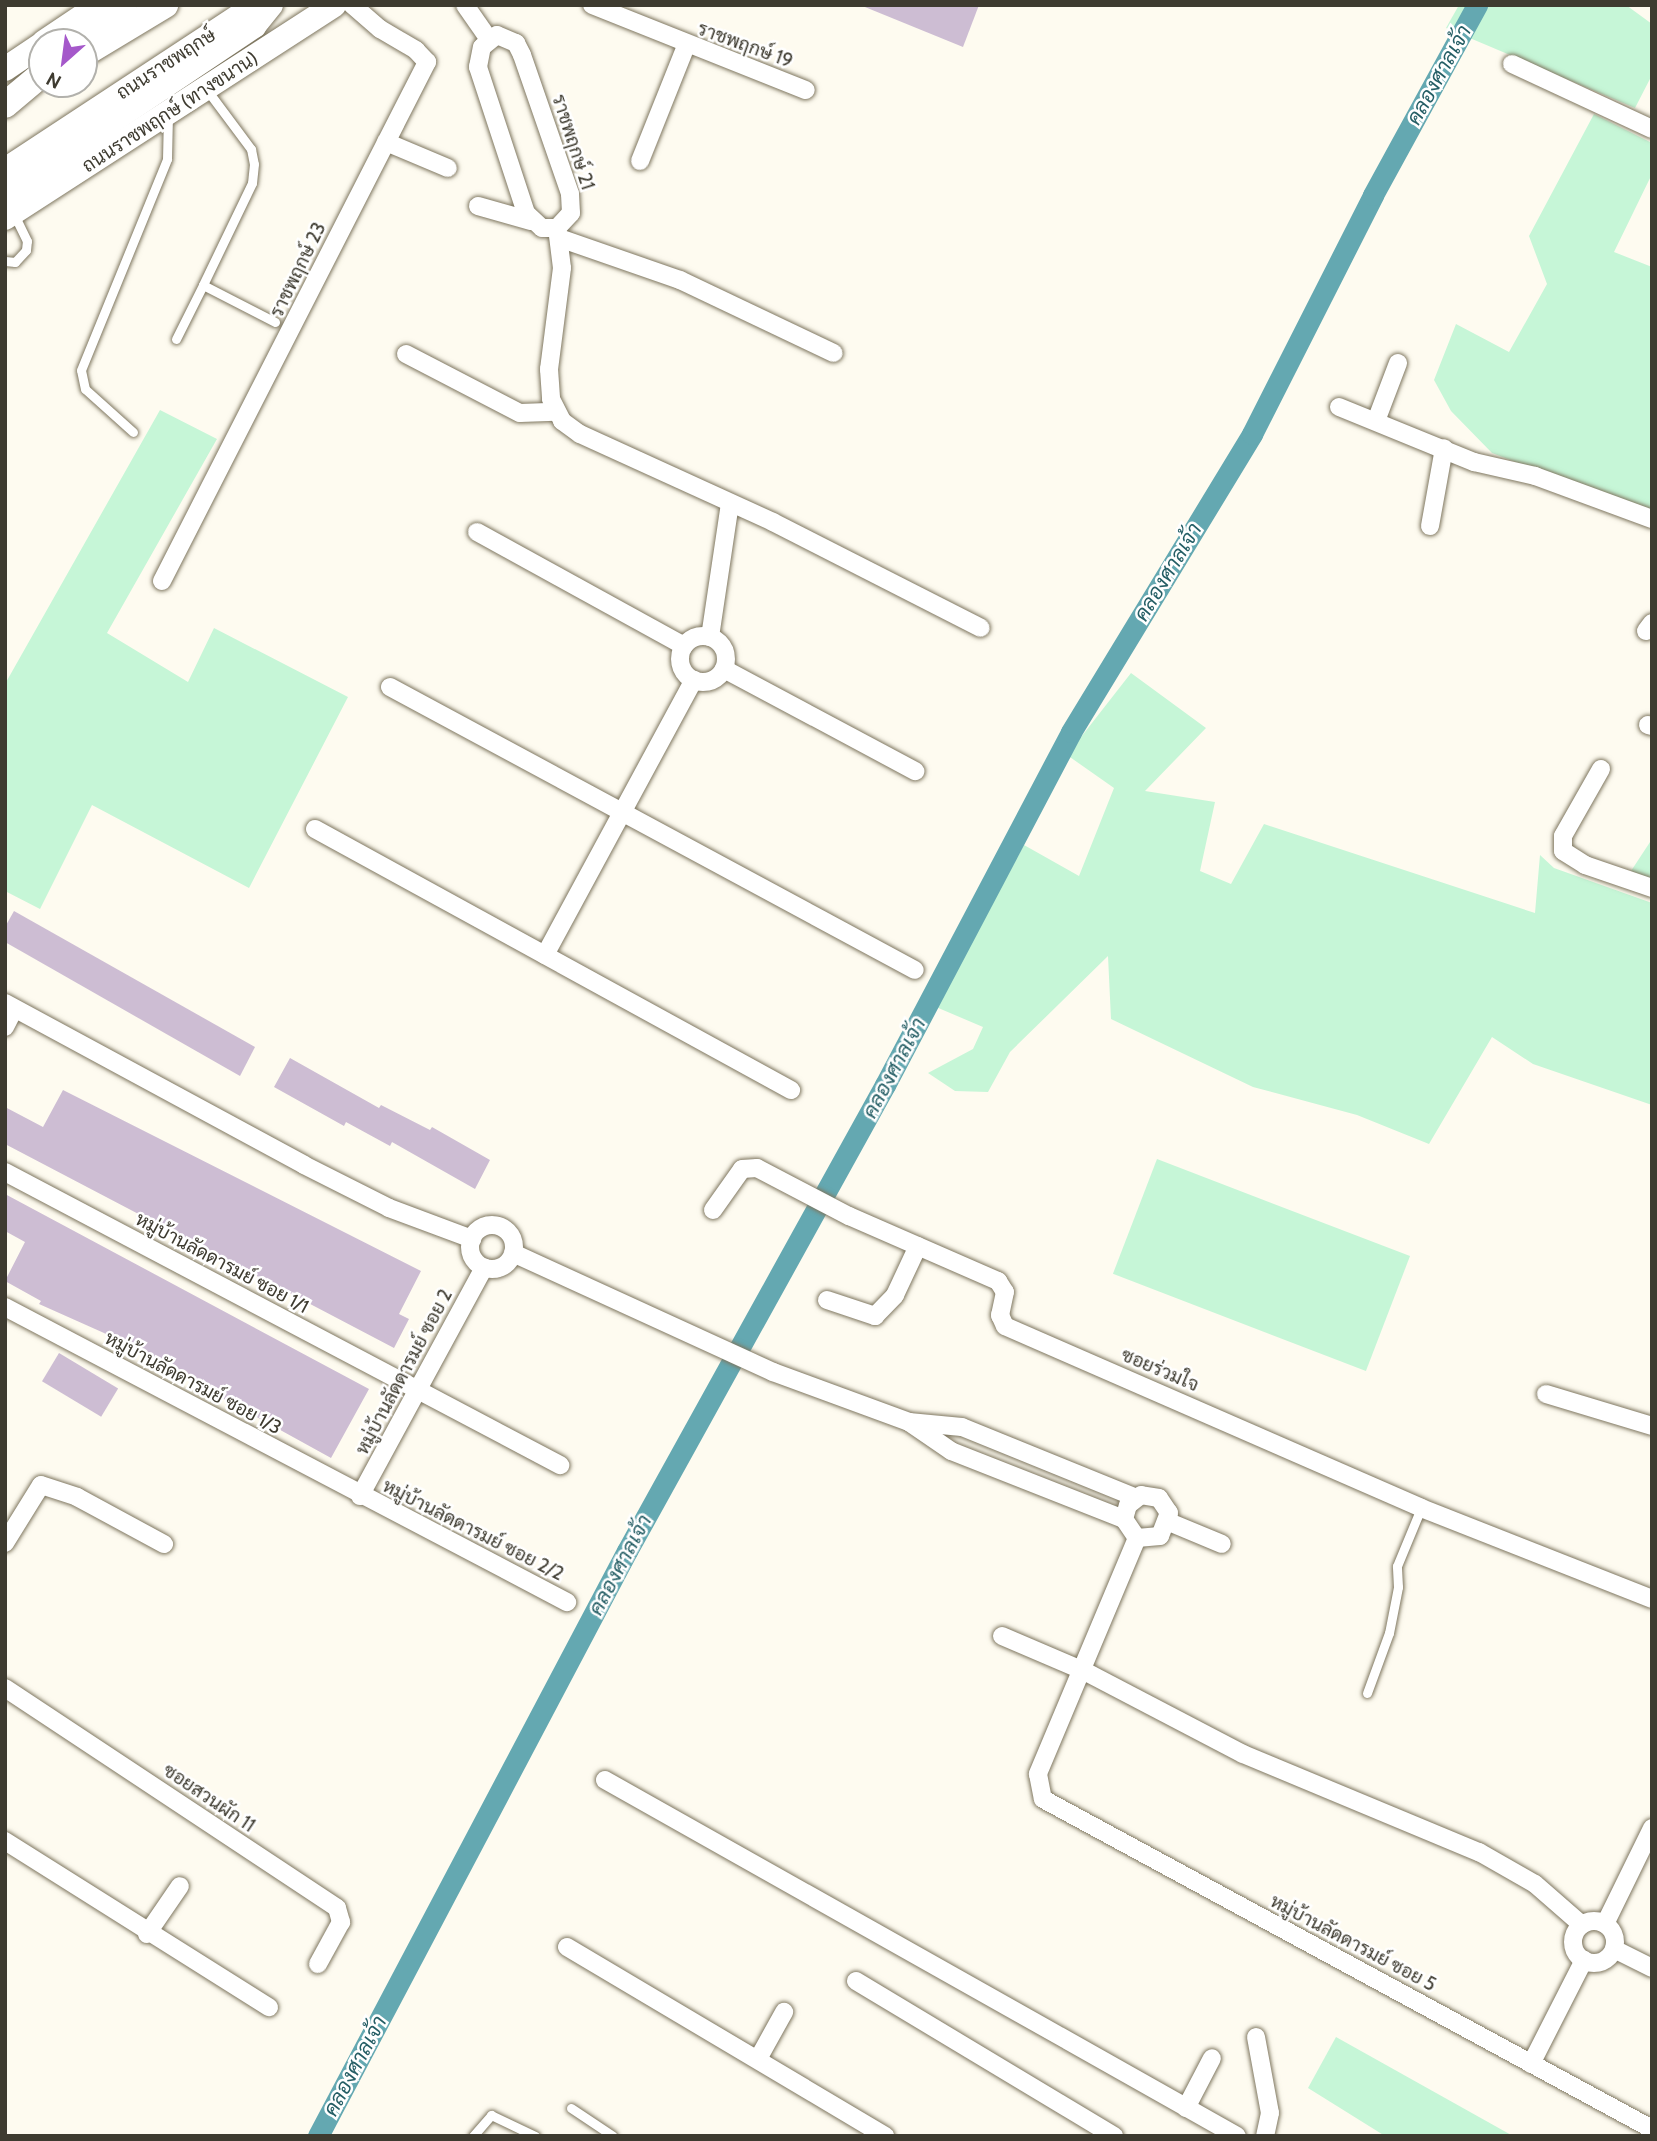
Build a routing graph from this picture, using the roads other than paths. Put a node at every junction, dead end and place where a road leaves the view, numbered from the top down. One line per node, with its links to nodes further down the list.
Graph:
1 (124, 5): 9 (main road)
2 (165, 5): 9 (main road)
3 (258, 5): 27 (main road, ถนนราชพฤกษ์)
4 (271, 5): 29 (main road)
5 (334, 5): 18 (main road, ถนนราชพฤกษ์ (ทางขนาน))
6 (352, 5): 24 (street, ราชพฤกษ์ 23)
7 (465, 5): 10 (street)
8 (592, 5): 11 (street, ราชพฤกษ์ 19)
9 (85, 27)
10 (488, 38): 30 (street); 31 (street, ราชพฤกษ์ 21)
11 (686, 46): 20 (street, ราชพฤกษ์ 19); 25 (street)
12 (28, 53): 14 (main road)
13 (1512, 64): 23 (street)
14 (5, 69)
15 (28, 72): 17 (main road)
16 (28, 86): 21 (main road)
17 (5, 87)
18 (206, 88): 22 (main road, ถนนราชพฤกษ์ (ทางขนาน)); 33 (lane)
19 (28, 90): 21 (main road)
20 (806, 90)
21 (5, 106)
22 (168, 113): 29 (main road, ถนนราชพฤกษ์ (ทางขนาน)); 42 (lane)
23 (1652, 129)
24 (386, 142): 26 (street); 48 (street, ราชพฤกษ์ 23)
25 (640, 161)
26 (448, 168)
27 (5, 171)
28 (478, 206): 30 (street)
29 (8, 208): 32 (lane)
30 (531, 220): 31 (street)
31 (559, 234): 36 (street); 40 (street)
32 (5, 261)
33 (203, 285): 34 (lane); 35 (lane)
34 (275, 322)
35 (176, 339)
36 (834, 353)
37 (406, 354): 40 (street)
38 (1398, 363): 41 (street)
39 (1339, 407): 41 (street)
40 (555, 412): 44 (street)
41 (1376, 421): 43 (street)
42 (133, 432)
43 (1444, 448): 45 (street); 46 (street)
44 (730, 503): 49 (street); 50 (street)
45 (1652, 519)
46 (1430, 526)
47 (477, 532): 51 (street)
48 (162, 581)
49 (981, 628)
50 (710, 637): 51 (street); 52 (street)
51 (684, 646): 53 (street)
52 (724, 669): 53 (street); 56 (street)
53 (694, 680): 57 (street)
54 (390, 687): 57 (street)
55 (1601, 769): 59 (street)
56 (915, 771)
57 (622, 813): 60 (street); 61 (street)
58 (315, 829): 60 (street)
59 (1652, 888)
60 (545, 955): 64 (street)
61 (915, 970)
62 (10, 1006): 63 (street); 67 (street)
63 (5, 1027)
64 (791, 1090)
65 (5, 1172): 73 (street, หมู่บ้านลัดดารมย์ ซอย 1/1)
66 (713, 1210): 68 (street, ซอยร่วมใจ)
67 (472, 1239): 69 (street); 70 (street)
68 (918, 1246): 71 (street); 80 (street, ซอยร่วมใจ)
69 (513, 1253): 70 (street); 75 (street)
70 (484, 1268): 73 (street, หมู่บ้านลัดดารมย์ ซอย 2)
71 (827, 1300)
72 (5, 1307): 78 (street, หมู่บ้านลัดดารมย์ ซอย 1/3)
73 (418, 1393): 77 (street, หมู่บ้านลัดดารมย์ ซอย 1/1); 78 (street, หมู่บ้านลัดดารมย์ ซอย 2)
74 (1546, 1394): 76 (street)
75 (909, 1422): 79 (street); 81 (street)
76 (1652, 1426)
77 (560, 1465)
78 (360, 1496): 88 (street, หมู่บ้านลัดดารมย์ ซอย 2/2)
79 (1135, 1497): 81 (street); 82 (street)
80 (1421, 1508): 87 (street, ซอยร่วมใจ); 92 (lane)
81 (1124, 1519): 83 (street)
82 (1169, 1522): 83 (street); 86 (street)
83 (1137, 1538): 90 (street)
84 (5, 1543): 85 (street)
85 (164, 1544)
86 (1222, 1544)
87 (1650, 1595)
88 (567, 1602)
89 (1002, 1636): 90 (street)
90 (1084, 1671): 98 (street); 111 (street, หมู่บ้านลัดดารมย์ ซอย 5)
91 (5, 1688): 103 (street, ซอยสวนผัก 11)
92 (1367, 1693)
93 (605, 1780): 113 (street)
94 (1652, 1828): 97 (street)
95 (5, 1840): 99 (street)
96 (180, 1886): 99 (street)
97 (1605, 1924): 98 (street); 101 (street)
98 (1582, 1925): 102 (street)
99 (147, 1934): 106 (street)
100 (567, 1947): 110 (street)
101 (1614, 1949): 102 (street); 104 (street)
102 (1584, 1960): 111 (street)
103 (318, 1965)
104 (1652, 1968)
105 (856, 1981): 119 (street)
106 (269, 2007)
107 (784, 2012): 110 (street)
108 (1256, 2037): 121 (street)
109 (1212, 2058): 113 (street)
110 (758, 2059): 118 (street)
111 (1531, 2064): 114 (street, หมู่บ้านลัดดารมย์ ซอย 5)
112 (571, 2108): 117 (lane)
113 (1186, 2108): 120 (street)
114 (1652, 2129)
115 (473, 2136): 116 (lane)
116 (535, 2136)
117 (613, 2136)
118 (886, 2136)
119 (1114, 2136)
120 (1237, 2136)
121 (1265, 2136)

